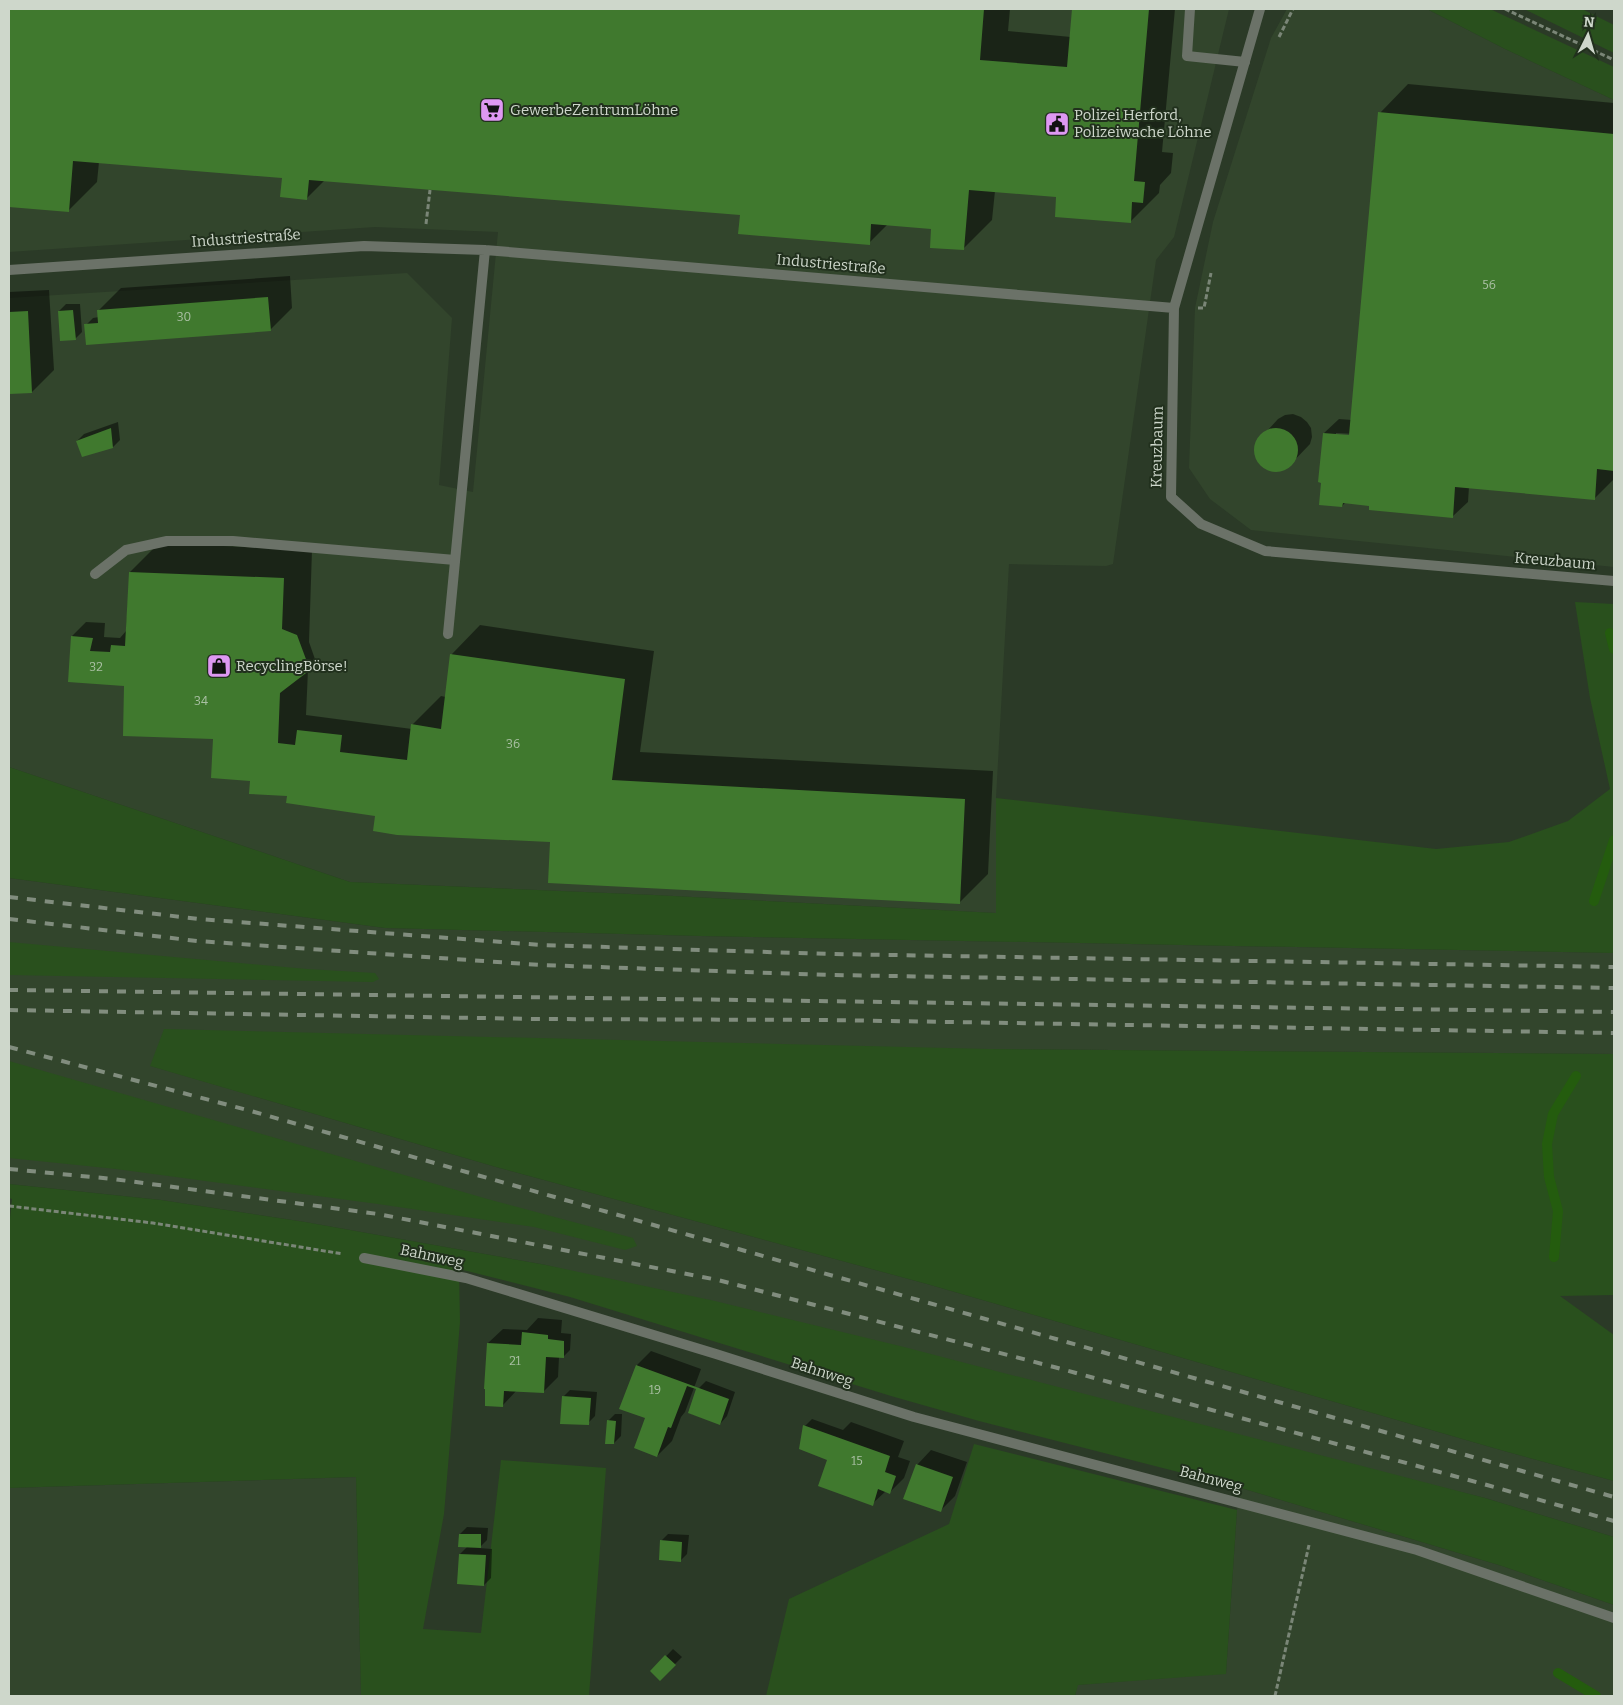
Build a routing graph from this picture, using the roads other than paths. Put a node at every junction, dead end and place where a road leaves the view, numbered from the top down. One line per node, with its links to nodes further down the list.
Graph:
1 (1190, 9): 3 (street)
2 (1260, 9): 3 (street, Kreuzbaum)
3 (1245, 62): 6 (street, Kreuzbaum)
4 (486, 250): 5 (street, Industriestraße); 6 (street, Industriestraße); 7 (street)
5 (9, 270)
6 (1174, 308): 9 (street, Kreuzbaum)
7 (456, 560): 8 (street); 10 (street)
8 (95, 574)
9 (1614, 581)
10 (448, 634)
11 (364, 1258): 12 (street, Bahnweg)
12 (1614, 1618)

